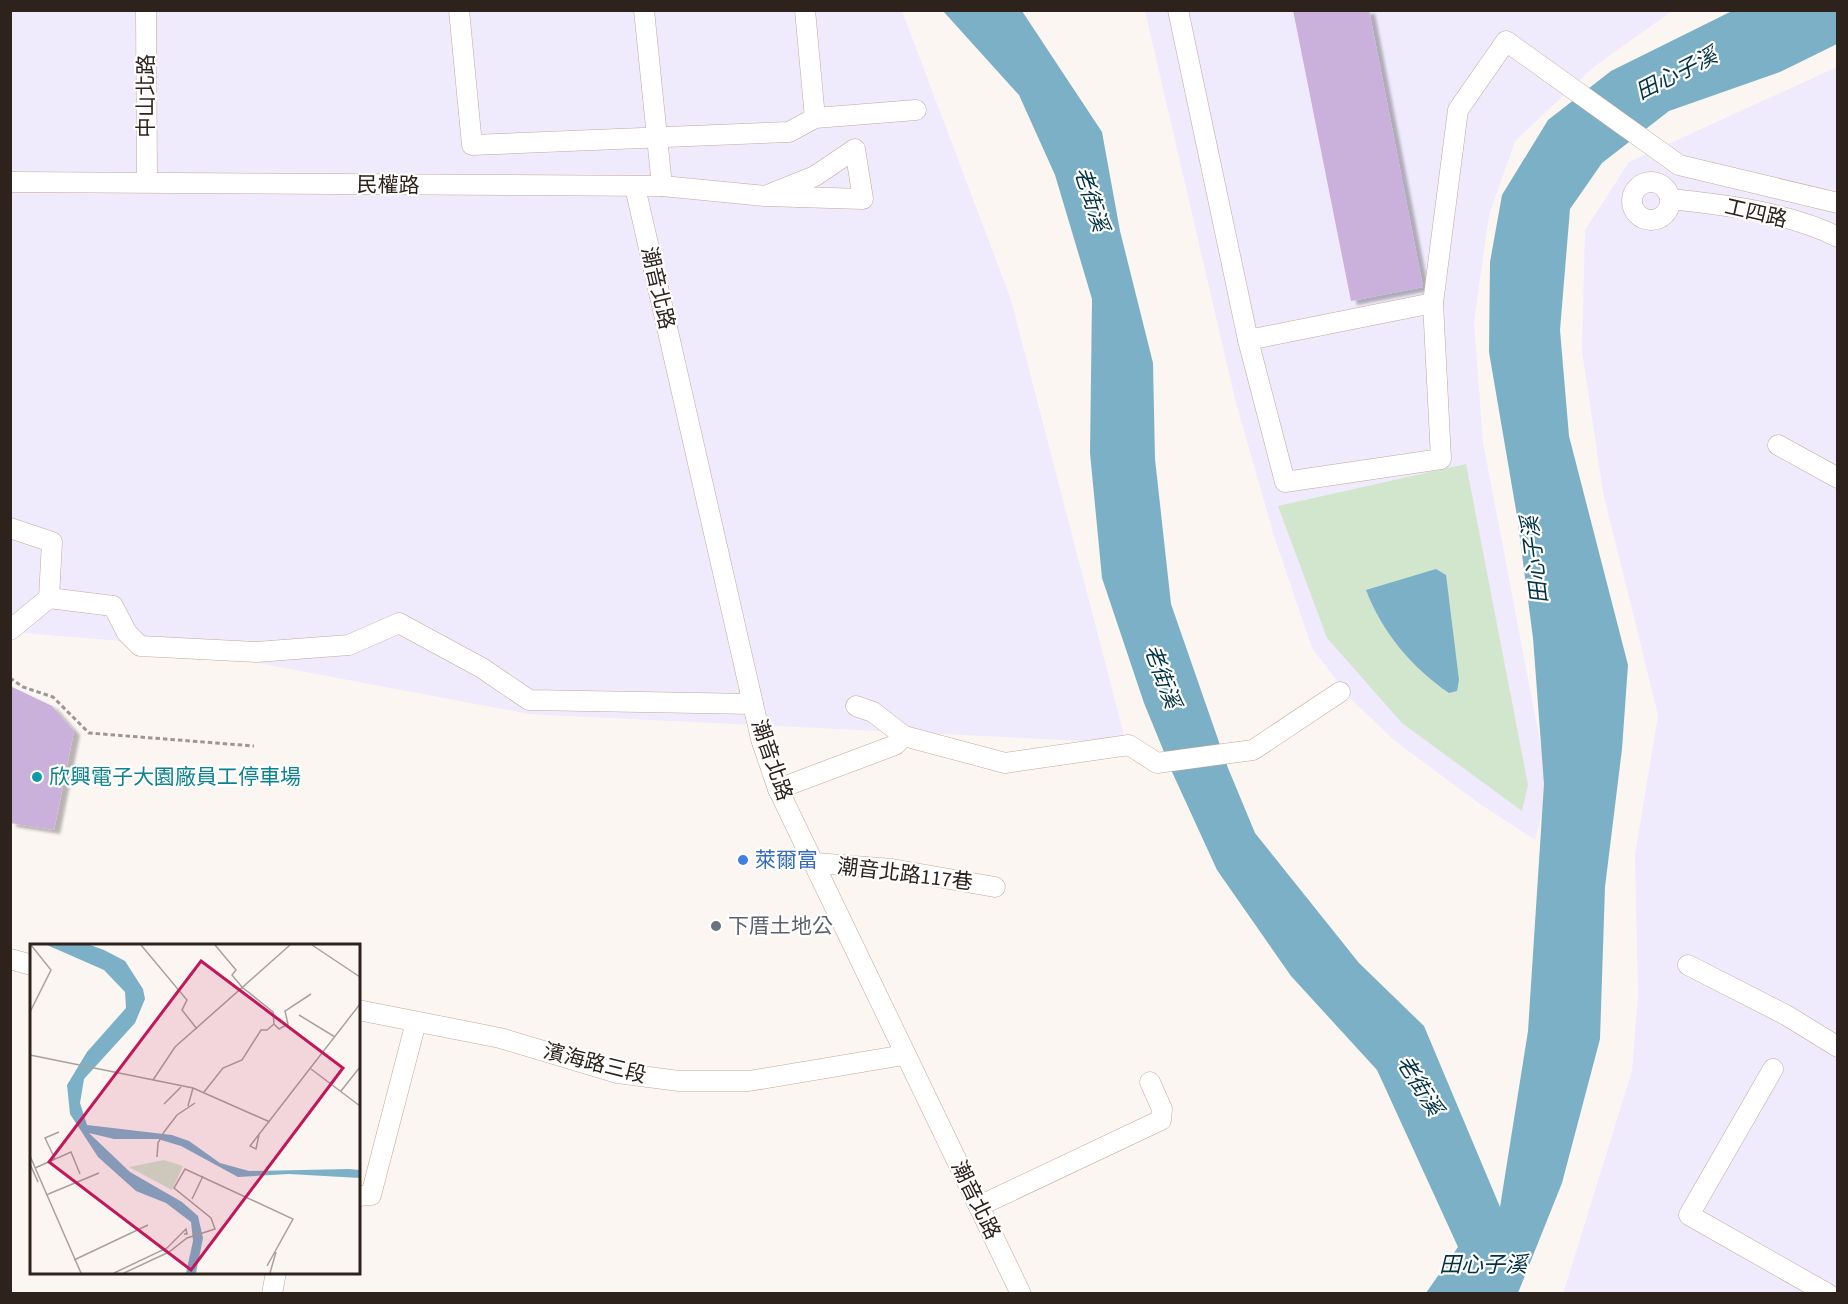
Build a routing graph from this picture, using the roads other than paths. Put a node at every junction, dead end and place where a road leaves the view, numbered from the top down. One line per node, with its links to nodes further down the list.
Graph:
1 (146, 10): 10 (street, 中山北路)
2 (459, 10): 8 (street)
3 (644, 10): 8 (street)
4 (805, 10): 7 (street)
5 (1178, 10): 18 (street)
6 (916, 110): 7 (street)
7 (815, 118): 8 (street)
8 (655, 136): 11 (street)
9 (10, 182): 10 (street, 民權路)
10 (147, 182): 12 (street, 民權路)
11 (662, 186): 12 (street, 民權路); 13 (street, 民權路)
12 (635, 187): 25 (street, 潮音北路)
13 (765, 196): 13 (street, 民權路)
14 (1671, 199): 16 (street, 工四路)
15 (1838, 203): 17 (street)
16 (1838, 237)
17 (1433, 303): 18 (street); 18 (street)
18 (1248, 340)
19 (1778, 445): 20 (street)
20 (1838, 478)
21 (10, 528): 22 (street)
22 (49, 598): 23 (street); 25 (street)
23 (10, 630)
24 (1340, 692): 27 (street)
25 (753, 704): 28 (street, 潮音北路)
26 (855, 706): 27 (street)
27 (904, 736): 28 (street)
28 (778, 789): 29 (street, 潮音北路)
29 (816, 863): 30 (street, 潮音北路117巷); 37 (street, 潮音北路)
30 (995, 887)
31 (10, 959): 32 (street)
32 (30, 964)
33 (1688, 965): 36 (street)
34 (360, 1010): 35 (street, 濱海路三段)
35 (417, 1022): 37 (street, 濱海路三段); 40 (street)
36 (1838, 1047)
37 (904, 1054): 41 (street, 潮音北路)
38 (1773, 1069): 43 (street)
39 (1150, 1082): 41 (street)
40 (360, 1196)
41 (979, 1206): 45 (street, 潮音北路)
42 (276, 1274): 44 (street)
43 (1799, 1287): 46 (street)
44 (272, 1293)
45 (1021, 1293)
46 (1828, 1293)

